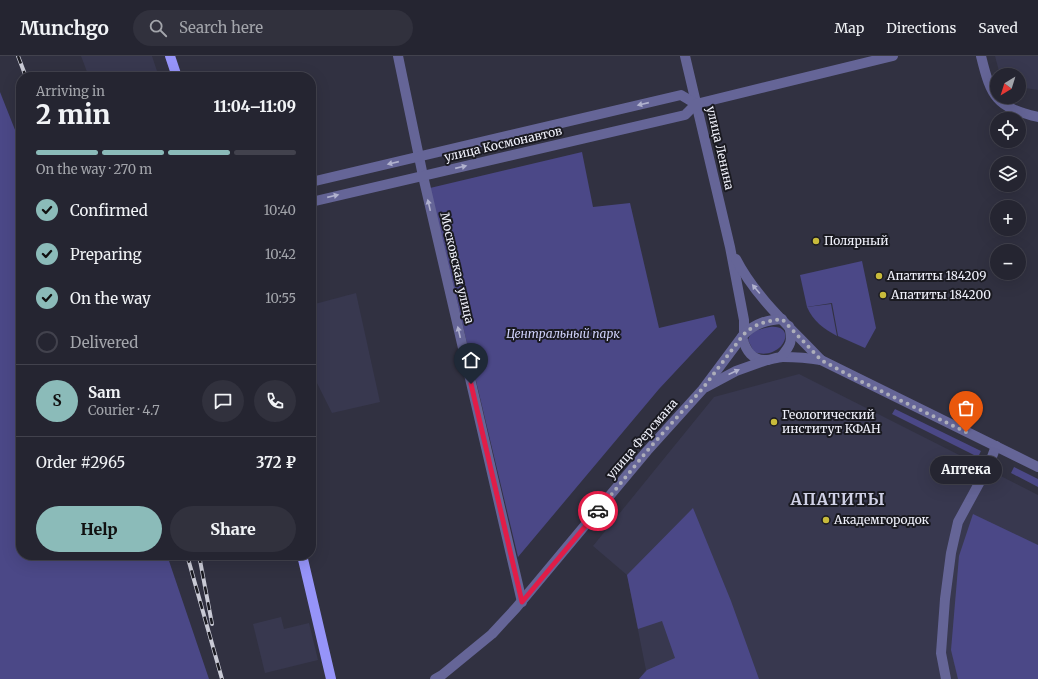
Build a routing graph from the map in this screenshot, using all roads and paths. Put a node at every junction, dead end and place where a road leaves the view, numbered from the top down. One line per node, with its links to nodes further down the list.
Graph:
1 (170, 56): 6 (main road)
2 (398, 56): 9 (street, Московская улица)
3 (685, 56): 7 (street, улица Ленина)
4 (893, 56): 7 (street, улица Космонавтов)
5 (981, 56): 8 (street)
6 (175, 72)
7 (696, 104): 9 (street, улица Космонавтов, one-way to 9); 10 (street, улица Космонавтов, one-way to 7); 13 (street, улица Ленина)
8 (1038, 118)
9 (418, 157): 10 (street, Московская улица); 11 (street, улица Космонавтов, one-way to 11)
10 (423, 176): 12 (street, улица Космонавтов, one-way to 10); 23 (street, Московская улица, one-way to 10)
11 (316, 181)
12 (316, 201)
13 (730, 247): 14 (street, улица Ленина, one-way to 13); 15 (street, улица Ленина)
14 (785, 323): 15 (street); 16 (street); 18 (street)
15 (743, 336): 17 (street); 19 (street, улица Ферсмана)
16 (781, 357): 17 (street); 18 (street)
17 (766, 360): 19 (street, улица Ферсмана, one-way to 17)
18 (821, 360): 20 (street)
19 (703, 388): 23 (street, улица Ферсмана)
20 (996, 446): 21 (street); 26 (street)
21 (1038, 467)
22 (303, 560): 24 (main road)
23 (522, 602): 25 (street, улица Ферсмана)
24 (331, 679)
25 (435, 679)
26 (946, 679)

